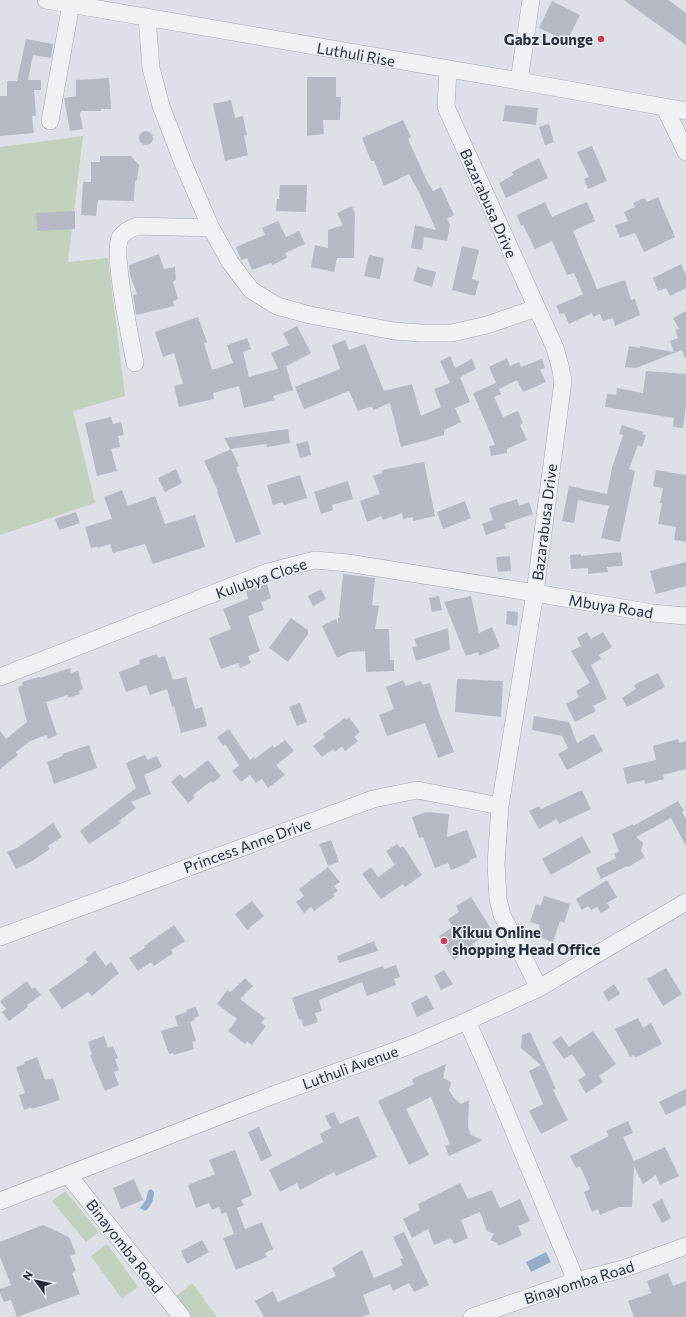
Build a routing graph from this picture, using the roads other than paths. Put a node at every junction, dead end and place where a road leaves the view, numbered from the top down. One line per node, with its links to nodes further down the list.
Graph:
1 (49, 0): 3 (street, Luthuli Rise)
2 (531, 0): 6 (street)
3 (71, 4): 4 (street, Luthuli Rise); 9 (street)
4 (147, 17): 5 (street, Luthuli Rise); 11 (street)
5 (448, 70): 6 (street, Luthuli Rise); 12 (street, Bazarabusa Drive)
6 (519, 81): 7 (street, Luthuli Rise)
7 (665, 108): 8 (street, Luthuli Rise); 10 (street)
8 (686, 111)
9 (50, 121)
10 (686, 152)
11 (211, 228): 12 (street); 13 (street)
12 (536, 308): 14 (street, Bazarabusa Drive)
13 (135, 363)
14 (535, 593): 15 (street, Mbuya Road); 16 (street, Kulubya Close); 17 (street, Bazarabusa Drive)
15 (686, 616)
16 (0, 676)
17 (500, 806): 19 (street, Princess Anne Drive); 20 (street, Bazarabusa Drive)
18 (686, 902): 20 (street, Luthuli Avenue)
19 (0, 937)
20 (539, 988): 21 (street, Luthuli Avenue)
21 (467, 1021): 22 (street, Luthuli Avenue); 25 (street)
22 (68, 1175): 23 (street, Luthuli Avenue); 26 (street, Binayomba Road)
23 (0, 1200)
24 (686, 1246): 25 (street, Binayomba Road)
25 (576, 1281): 27 (street, Binayomba Road)
26 (182, 1317)
27 (472, 1317)

